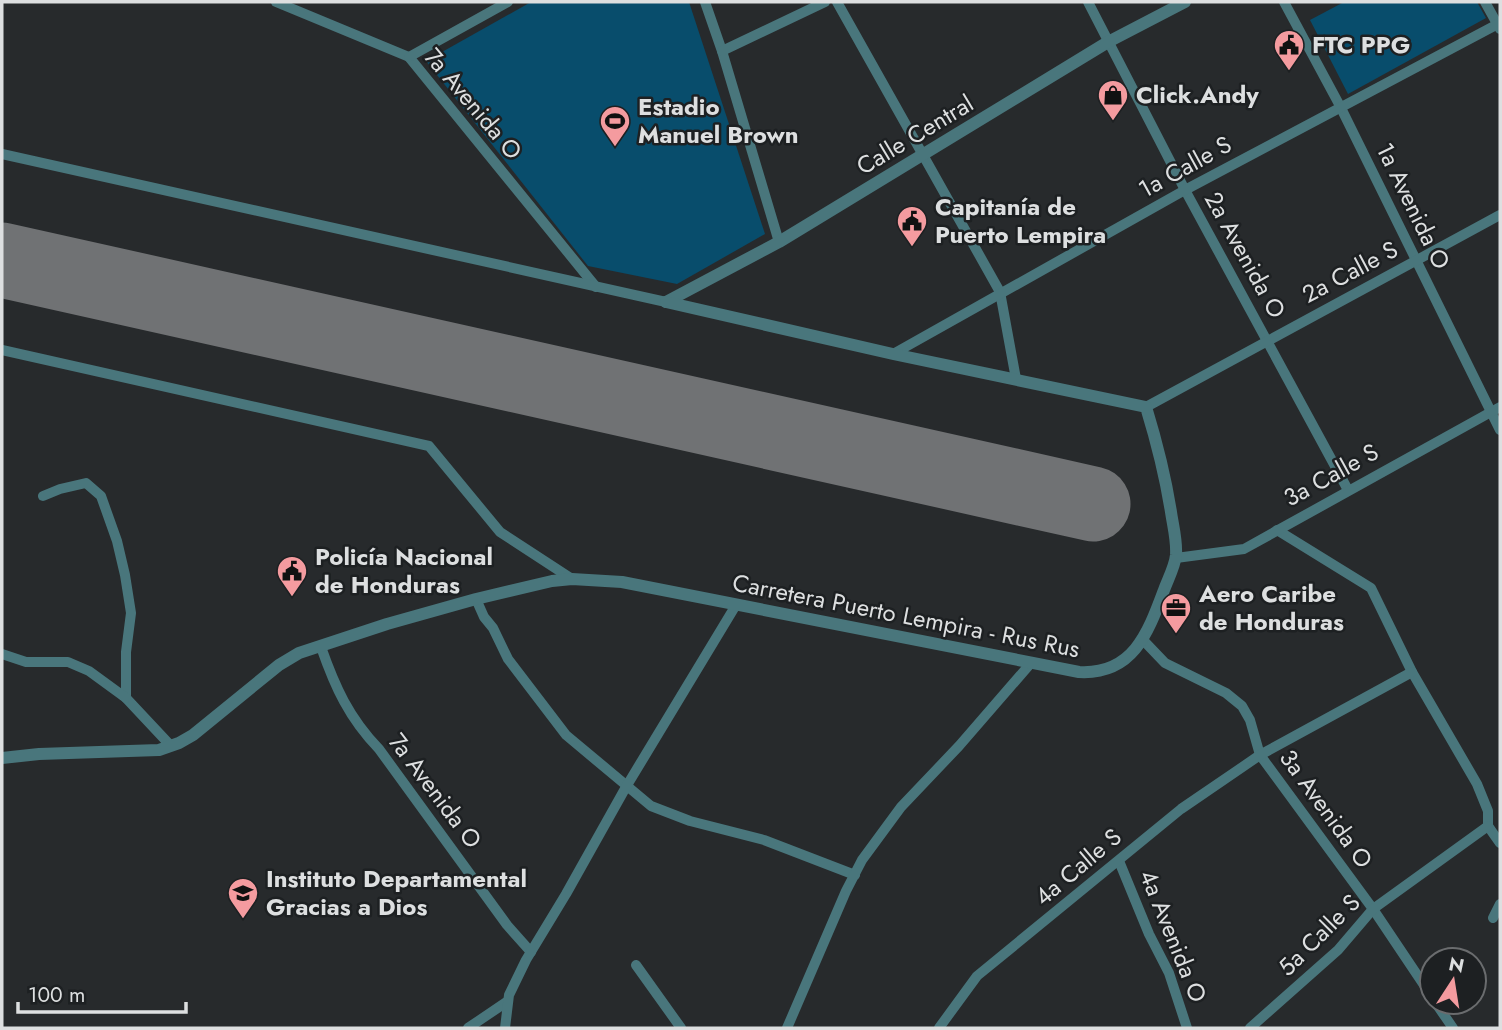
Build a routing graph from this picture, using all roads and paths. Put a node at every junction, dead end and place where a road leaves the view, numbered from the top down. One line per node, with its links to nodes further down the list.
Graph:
1 (276, 2): 15 (street, 7a Avenida O)
2 (480, 2): 11 (street)
3 (508, 2): 11 (street)
4 (705, 2): 14 (street)
5 (825, 2): 14 (street)
6 (837, 2): 18 (street)
7 (1088, 2): 13 (street, 2a Avenida O)
8 (1185, 2): 13 (street, Calle Central)
9 (1284, 2): 16 (street, 1a Avenida O)
10 (1485, 2): 12 (street)
11 (488, 13): 15 (street)
12 (1499, 25): 16 (street, 1a Calle S)
13 (1108, 42): 18 (street, Calle Central); 19 (street, 2a Avenida O)
14 (722, 51): 21 (street)
15 (409, 57): 23 (street, 7a Avenida O)
16 (1340, 106): 19 (street, 1a Calle S); 22 (street, 1a Avenida O)
17 (2, 154): 23 (street)
18 (923, 156): 21 (street, Calle Central); 24 (street)
19 (1185, 190): 24 (street, 1a Calle S); 26 (street, 2a Avenida O)
20 (1500, 215): 22 (street, 2a Calle S)
21 (779, 242): 25 (street, Calle Central)
22 (1417, 261): 26 (street, 2a Calle S); 31 (street, 1a Avenida O)
23 (596, 287): 25 (street)
24 (1000, 292): 28 (street, 1a Calle S); 29 (street)
25 (666, 302): 28 (street)
26 (1268, 339): 30 (street, 2a Calle S); 33 (street, 2a Avenida O)
27 (2, 350): 37 (street)
28 (893, 354): 29 (street)
29 (1016, 379): 30 (street)
30 (1146, 407): 36 (street, Carretera Puerto Lempira - Rus Rus)
31 (1495, 409): 32 (street, 1a Avenida O); 33 (street, 3a Calle S)
32 (1500, 430)
33 (1348, 490): 35 (street, 3a Calle S)
34 (43, 496): 45 (street)
35 (1277, 530): 36 (street, 3a Calle S); 44 (street)
36 (1176, 558): 40 (street, Carretera Puerto Lempira - Rus Rus)
37 (572, 579): 38 (street, Carretera Puerto Lempira - Rus Rus); 39 (street, Carretera Puerto Lempira - Rus Rus)
38 (476, 599): 41 (street, Carretera Puerto Lempira - Rus Rus); 49 (street)
39 (736, 605): 43 (street, Carretera Puerto Lempira - Rus Rus); 49 (street)
40 (1143, 640): 43 (street, Carretera Puerto Lempira - Rus Rus); 47 (street, 3a Avenida O)
41 (321, 646): 46 (street, Carretera Puerto Lempira - Rus Rus); 57 (street, 7a Avenida O)
42 (2, 653): 45 (street)
43 (1031, 663): 53 (street)
44 (1412, 673): 47 (street, 4a Calle S); 50 (street)
45 (126, 698): 46 (street)
46 (171, 746): 48 (street, Carretera Puerto Lempira - Rus Rus)
47 (1260, 755): 52 (street, 4a Calle S); 55 (street, 3a Avenida O)
48 (2, 758)
49 (626, 787): 53 (street); 57 (street)
50 (1488, 826): 51 (street); 55 (street, 5a Calle S)
51 (1500, 843)
52 (1119, 861): 65 (street, 4a Calle S); 66 (street, 4a Avenida O)
53 (855, 875): 64 (street)
54 (1500, 904): 56 (street)
55 (1373, 909): 59 (street, 3a Avenida O); 67 (street, 5a Calle S)
56 (1493, 918)
57 (531, 952): 60 (street)
58 (636, 965): 63 (street)
59 (1418, 976)
60 (508, 1000): 61 (street); 62 (street)
61 (468, 1028)
62 (505, 1028)
63 (681, 1028)
64 (787, 1028)
65 (939, 1028)
66 (1187, 1028)
67 (1251, 1028)

